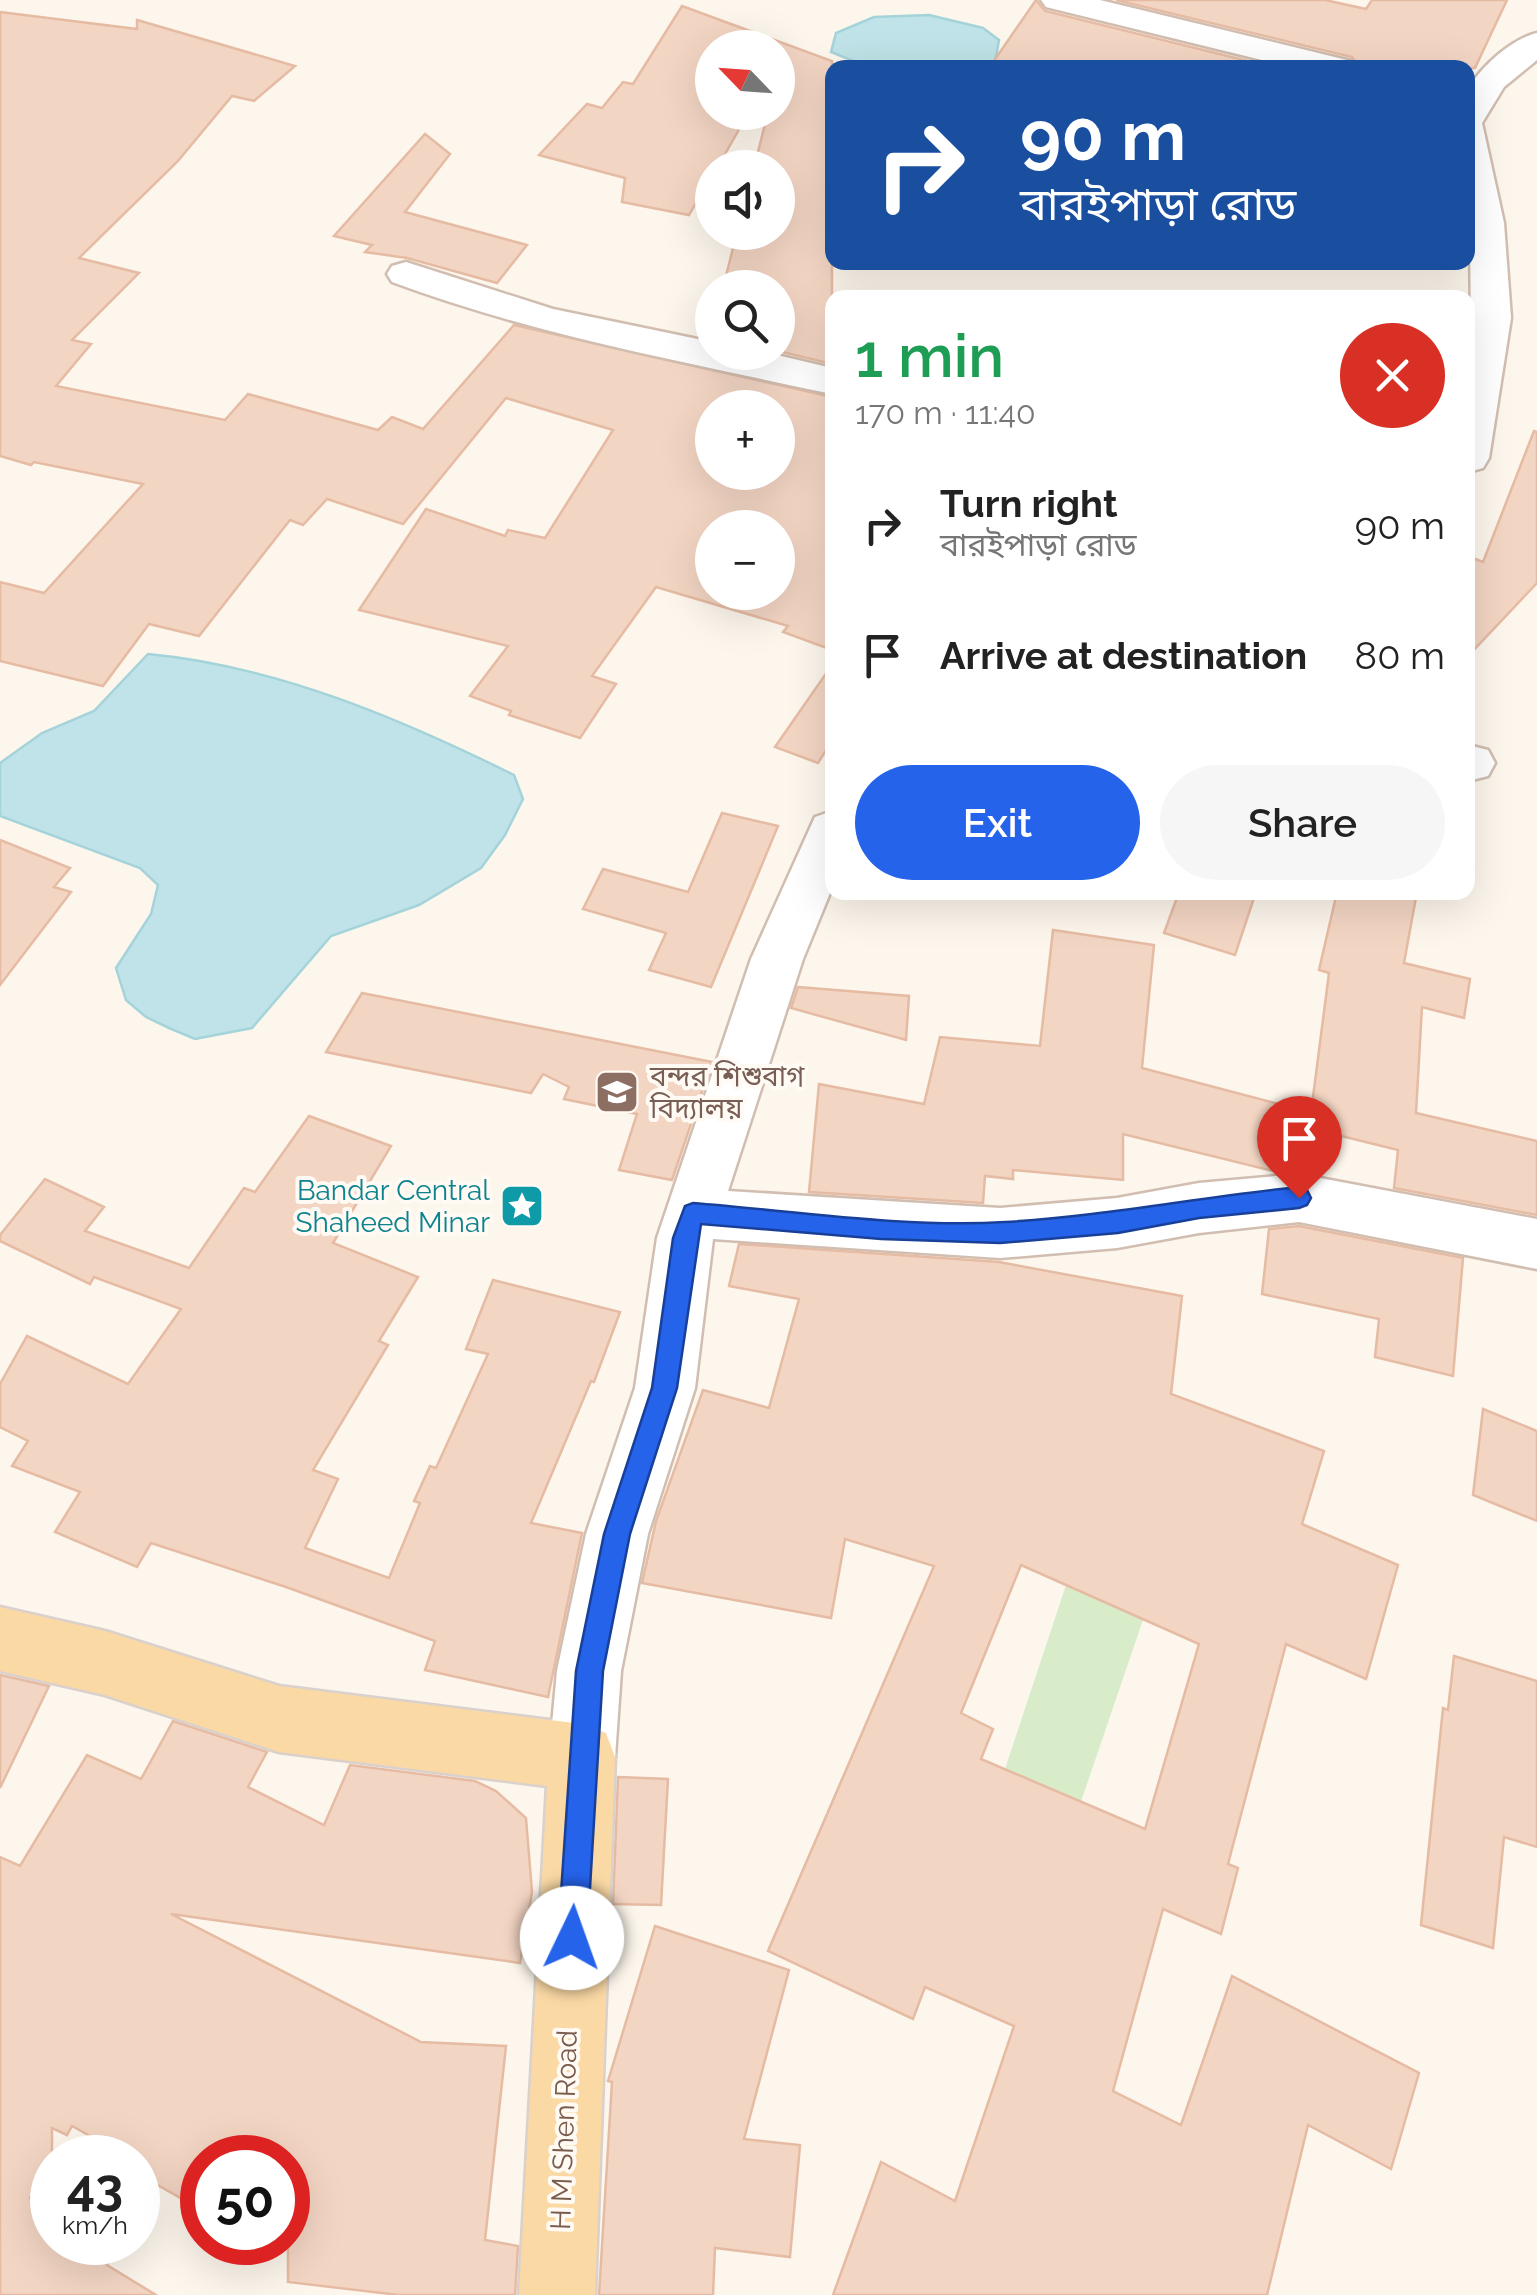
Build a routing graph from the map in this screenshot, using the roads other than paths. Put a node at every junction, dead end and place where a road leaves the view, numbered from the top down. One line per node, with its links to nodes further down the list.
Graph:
1 (1058, 0): 3 (street)
2 (1537, 44): 4 (street)
3 (1306, 60)
4 (1475, 106)
5 (1475, 168): 8 (street)
6 (406, 274): 7 (street)
7 (825, 379)
8 (1475, 415)
9 (825, 845): 10 (street, H M Shen Road)
10 (693, 1214): 11 (street); 13 (street, H M Shen Road)
11 (1537, 1244)
12 (0, 1639): 13 (main road)
13 (582, 1756): 14 (main road, H M Shen Road)
14 (557, 2295)

